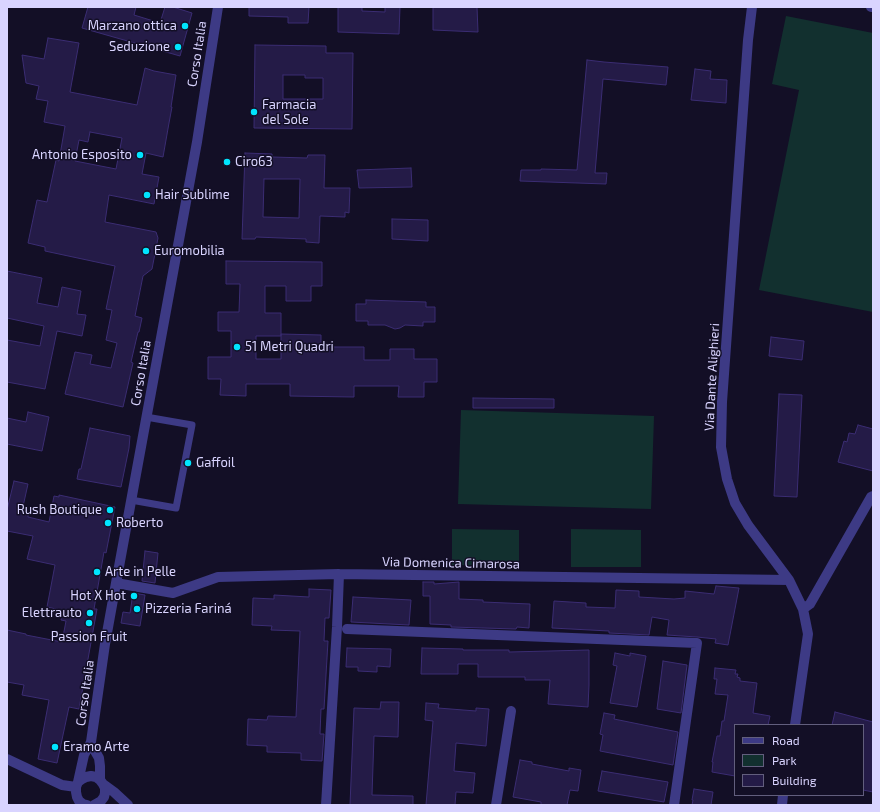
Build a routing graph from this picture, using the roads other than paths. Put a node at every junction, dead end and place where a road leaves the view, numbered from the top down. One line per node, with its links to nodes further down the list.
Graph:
1 (218, 7): 3 (street, Corso Italia)
2 (752, 7): 7 (street, Via Dante Alighieri)
3 (146, 417): 5 (street, Corso Italia); 5 (lane)
4 (873, 496): 9 (street)
5 (131, 500): 8 (street, Corso Italia)
6 (339, 574): 7 (street, Via Domenica Cimarosa); 8 (street, Via Domenica Cimarosa); 20 (street)
7 (789, 580): 9 (street, Via Dante Alighieri)
8 (116, 583): 13 (street, Corso Italia)
9 (803, 609): 12 (street, Via Dante Alighieri)
10 (347, 629): 22 (street)
11 (512, 711): 21 (street)
12 (795, 724)
13 (91, 744): 15 (street, Corso Italia); 16 (street, Corso Italia)
14 (7, 759): 16 (street)
15 (102, 782): 16 (street); 18 (street, Corso Italia); 19 (street)
16 (76, 793): 17 (street)
17 (87, 805)
18 (94, 805)
19 (128, 805)
20 (326, 805)
21 (496, 805)
22 (674, 805)

